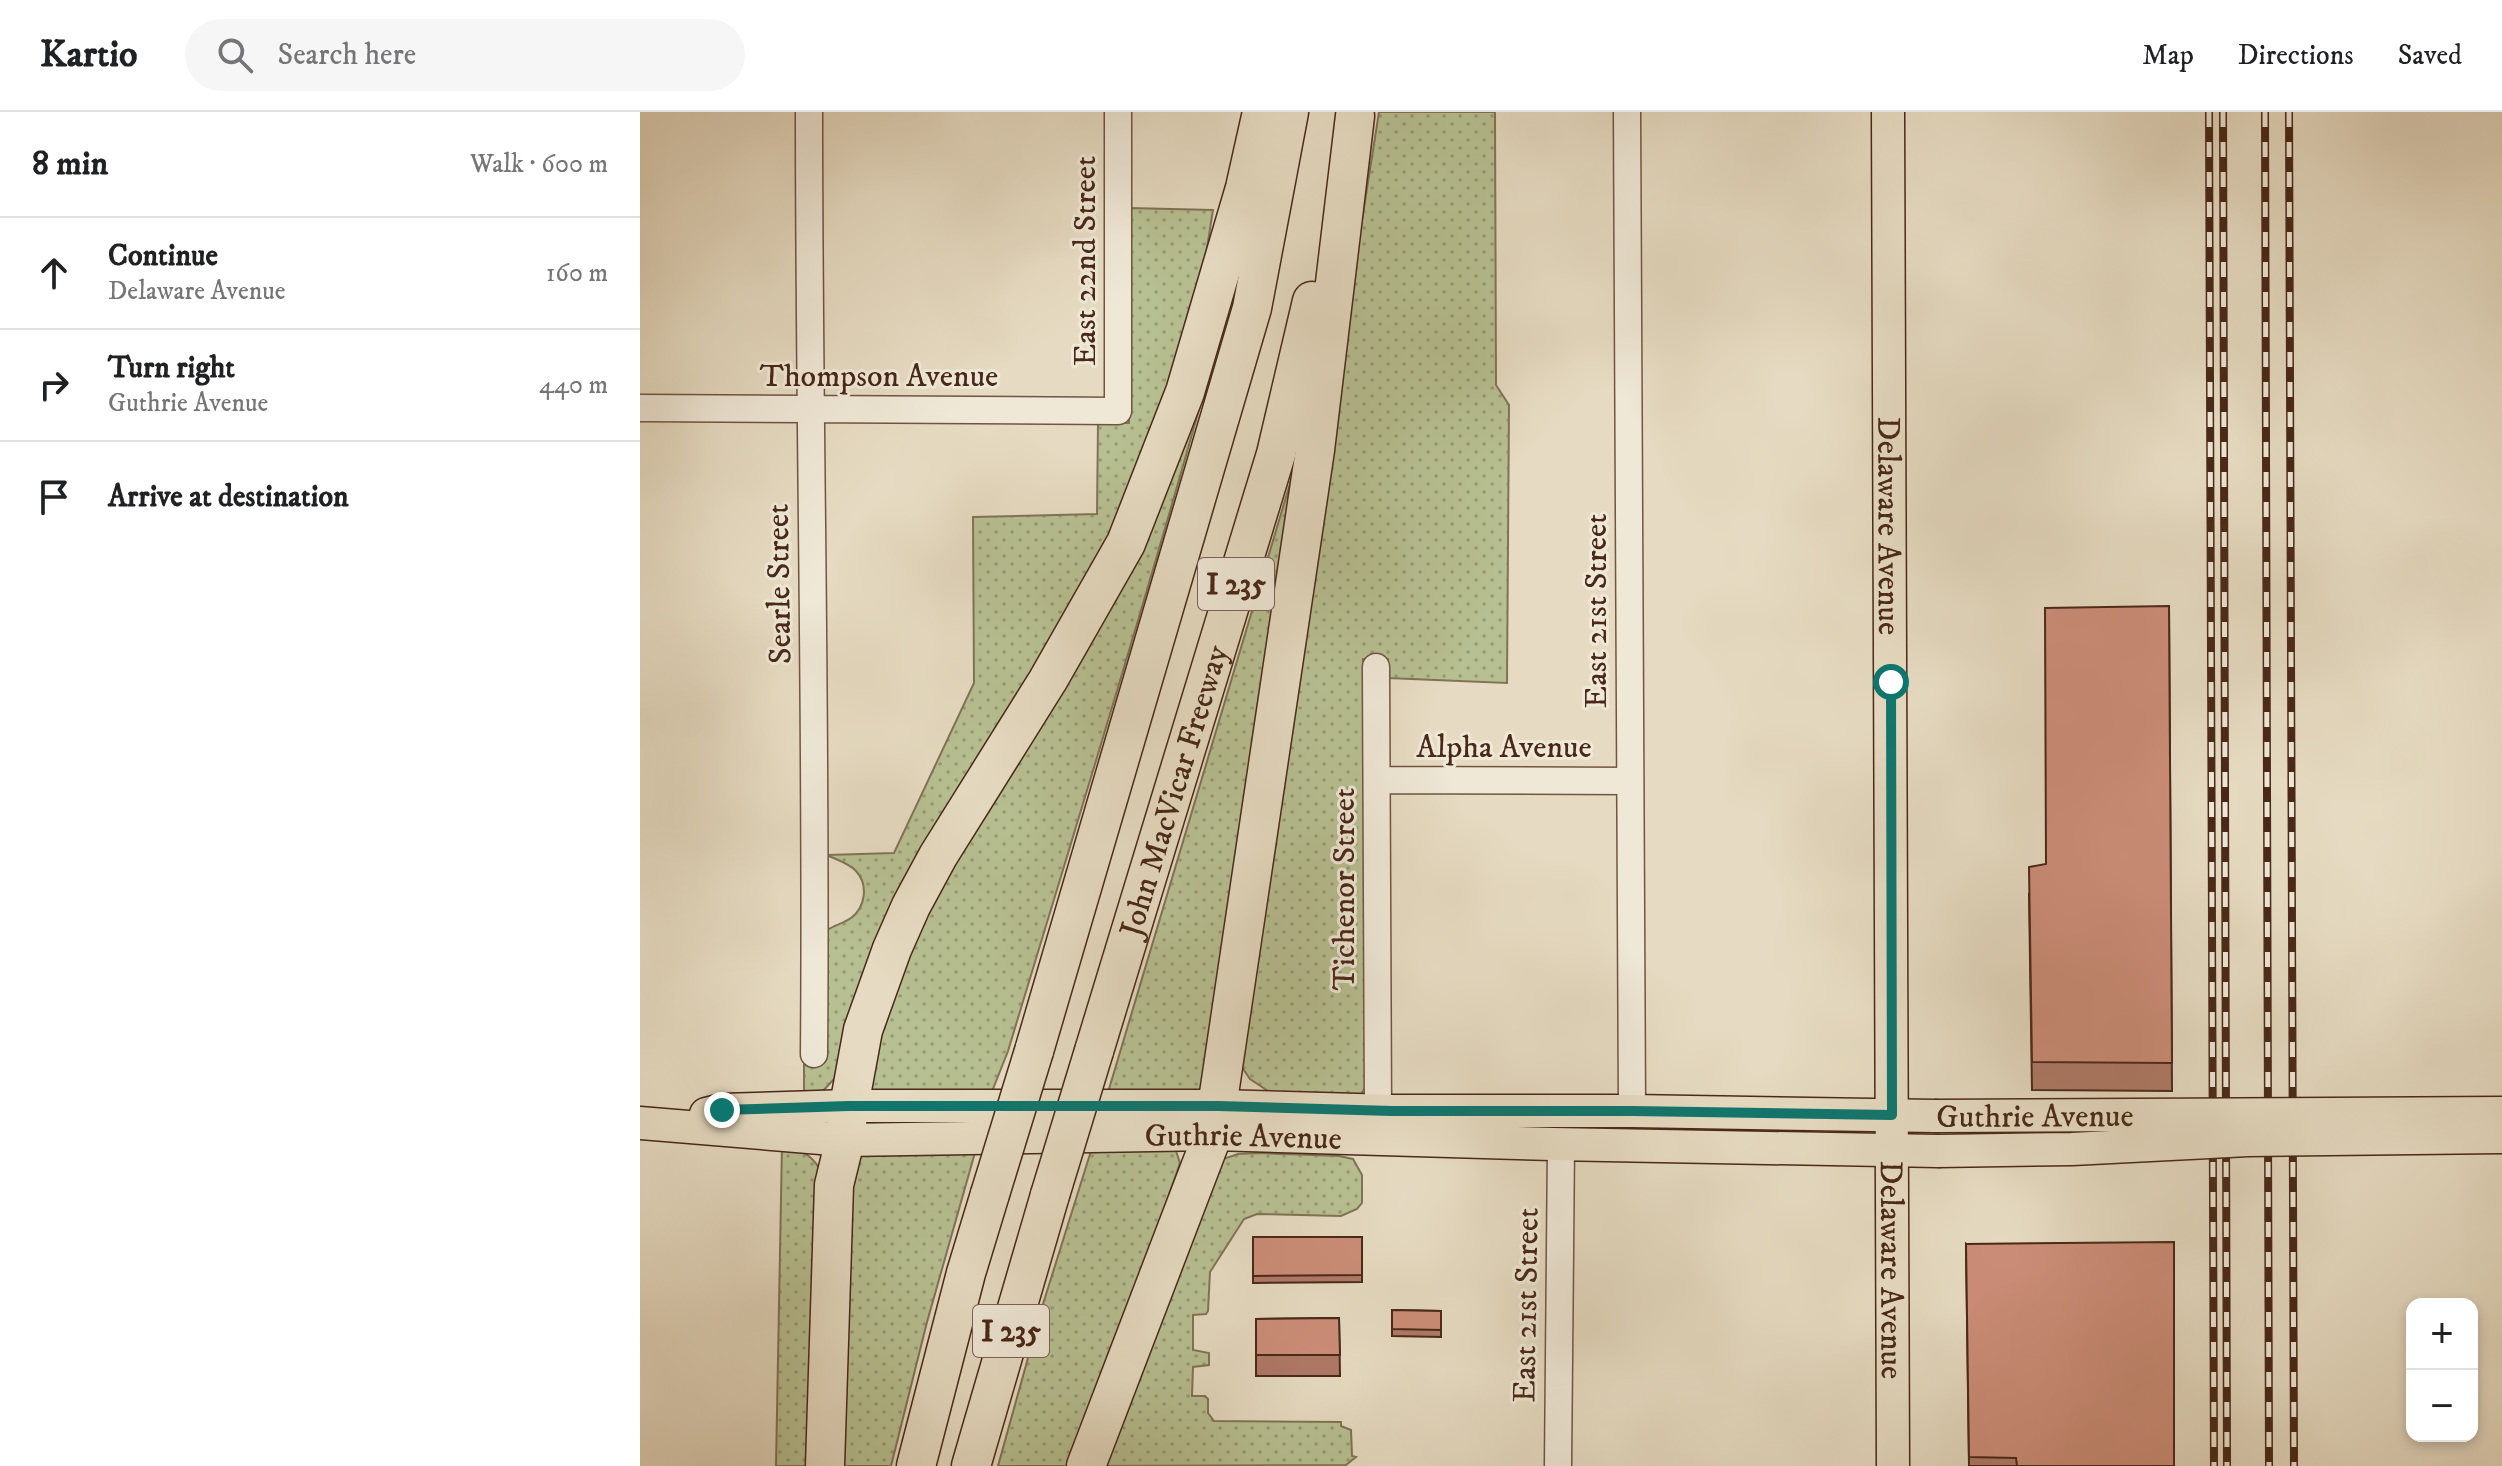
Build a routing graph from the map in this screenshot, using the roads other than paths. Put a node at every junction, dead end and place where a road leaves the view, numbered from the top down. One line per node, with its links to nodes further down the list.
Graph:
1 (809, 112): 9 (street, Searle Street)
2 (1118, 112): 10 (street, East 22nd Street)
3 (1262, 112): 21 (highway)
4 (1289, 112): 26 (highway, John MacVicar Freeway / I 235, bridge)
5 (1627, 112): 13 (street, East 21st Street)
6 (1888, 112): 18 (main road, Delaware Avenue)
7 (1355, 114): 19 (highway); 27 (highway, John MacVicar Freeway / I 235, bridge)
8 (640, 408): 9 (street, Thompson Avenue)
9 (809, 408): 10 (street, Thompson Avenue); 14 (street, Searle Street)
10 (1118, 411)
11 (1376, 667): 12 (street, Tichenor Street)
12 (1377, 780): 13 (street, Alpha Avenue); 15 (street, Tichenor Street)
13 (1630, 781): 16 (street, East 21st Street)
14 (814, 1054)
15 (1378, 1111): 16 (main road, Guthrie Avenue); 19 (main road, Guthrie Avenue)
16 (1632, 1111): 18 (main road, Guthrie Avenue)
17 (2502, 1113): 18 (main road, Guthrie Avenue, bridge)
18 (1892, 1115): 24 (main road, Delaware Avenue)
19 (1216, 1120): 21 (main road, Guthrie Avenue); 23 (main road, Guthrie Avenue); 28 (highway)
20 (648, 1123): 21 (main road, Guthrie Avenue)
21 (847, 1123): 25 (highway)
22 (2502, 1137): 24 (main road, Guthrie Avenue, bridge)
23 (1561, 1144): 24 (main road, Guthrie Avenue); 29 (street, East 21st Street)
24 (1893, 1151): 30 (main road, Delaware Avenue)
25 (825, 1466)
26 (916, 1466)
27 (971, 1466)
28 (1086, 1466)
29 (1558, 1466)
30 (1893, 1466)

